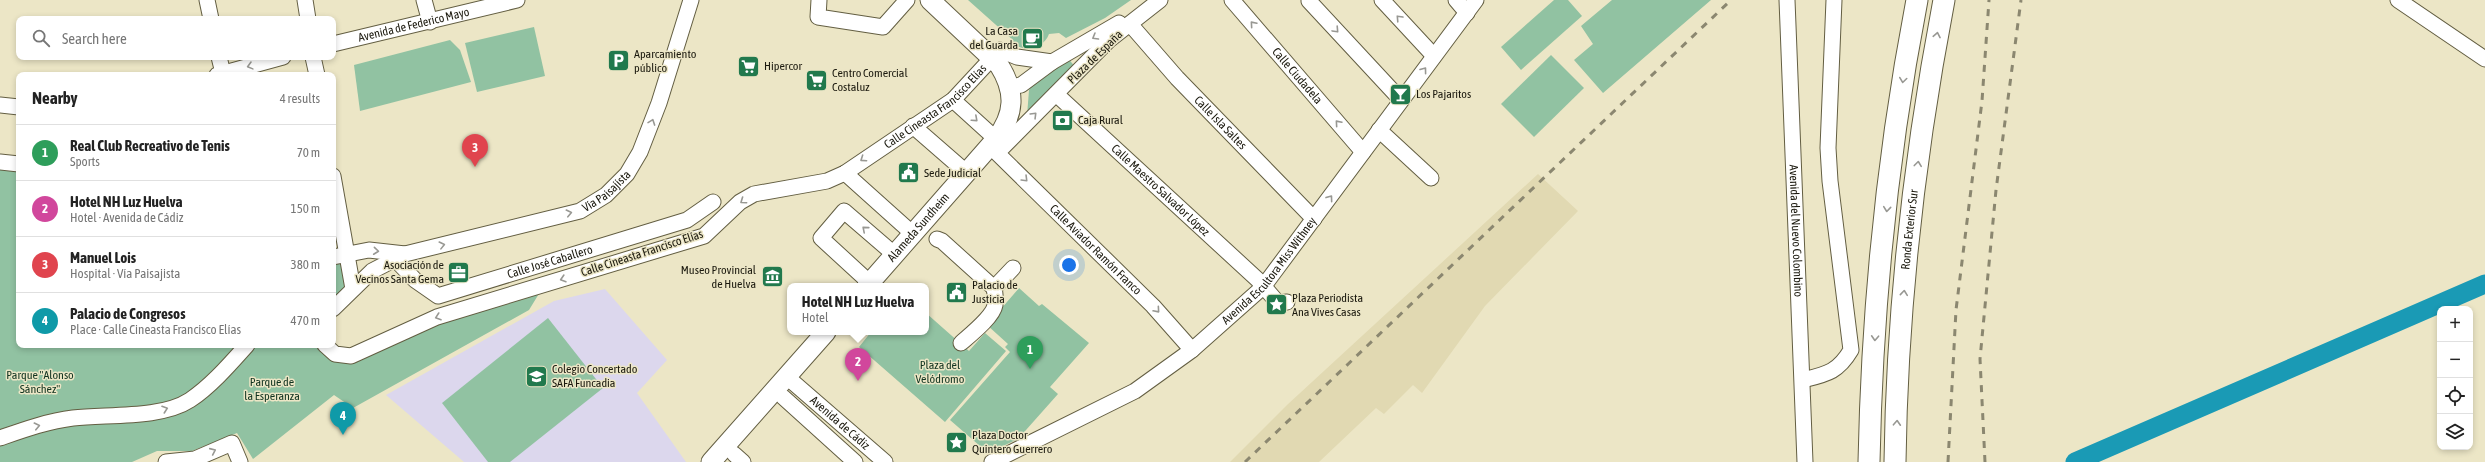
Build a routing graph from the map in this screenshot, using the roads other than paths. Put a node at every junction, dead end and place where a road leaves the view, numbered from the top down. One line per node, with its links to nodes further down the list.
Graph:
1 (207, 0): 22 (street)
2 (305, 0): 23 (street)
3 (424, 0): 24 (street)
4 (517, 0): 24 (street, Avenida de Federico Mayo)
5 (691, 0): 62 (street, Vía Paisajista, one-way to 5)
6 (819, 0): 7 (street)
7 (907, 0)
8 (930, 0): 27 (main road)
9 (945, 0): 27 (main road)
10 (1160, 0): 25 (street)
11 (1232, 0): 46 (street, Calle Ciudadela, one-way to 11)
12 (1382, 0): 28 (street, one-way to 12)
13 (1456, 0): 21 (street)
14 (1476, 0): 21 (street, Avenida Escultora Miss Withney)
15 (1788, 0): 78 (street, Avenida del Nuevo Colombino)
16 (1834, 0): 78 (street)
17 (1917, 0): 89 (highway, one-way to 89)
18 (1944, 0): 90 (highway, Ronda Exterior Sur, one-way to 18)
19 (2398, 0): 29 (street)
20 (1310, 1): 40 (street, one-way to 40)
21 (1467, 13): 28 (street, Avenida Escultora Miss Withney)
22 (210, 16)
23 (308, 16)
24 (430, 22): 26 (street, Avenida de Federico Mayo)
25 (1130, 24): 33 (street, Plaza de España, one-way to 33); 38 (street, Plaza de España); 54 (street, Calle Isla Saltes)
26 (336, 43)
27 (996, 54): 33 (street); 37 (main road); 39 (street, Calle Cineasta Francisco Elías)
28 (1434, 56): 40 (street, Avenida Escultora Miss Withney, one-way to 28)
29 (2485, 59)
30 (220, 60): 34 (street)
31 (272, 60): 35 (street, one-way to 35)
32 (314, 60): 36 (street)
33 (1052, 62): 37 (street, Plaza de España)
34 (223, 72)
35 (230, 72)
36 (316, 72)
37 (1015, 86): 45 (main road, Alameda Sundheim)
38 (1056, 94): 45 (street, Plaza de España, one-way to 38); 67 (street, Calle Maestro Salvador López)
39 (953, 100): 43 (street, Calle Cineasta Francisco Elías); 45 (street, Calle Aviador Ramón Franco, one-way to 45)
40 (1401, 100): 44 (street, Avenida Escultora Miss Withney)
41 (0, 105): 42 (street)
42 (16, 107)
43 (913, 126): 49 (street, Calle Cineasta Francisco Elías, one-way to 49); 50 (street)
44 (1379, 130): 46 (street, Avenida Escultora Miss Withney); 51 (street)
45 (997, 146): 50 (main road, Alameda Sundheim); 66 (main road, Alameda Sundheim); 77 (street, Calle Aviador Ramón Franco, one-way to 77)
46 (1363, 152): 54 (street, Avenida Escultora Miss Withney, one-way to 46)
47 (0, 162): 48 (street)
48 (16, 164)
49 (845, 173): 57 (street); 76 (street, Calle Cineasta Francisco Elías, one-way to 76)
50 (967, 173): 57 (main road, Alameda Sundheim)
51 (1431, 178)
52 (336, 191): 55 (street)
53 (713, 202): 62 (street, Calle José Caballero)
54 (1314, 219): 67 (street, Avenida Escultora Miss Withney)
55 (342, 220): 56 (street); 59 (street)
56 (336, 229)
57 (913, 234): 60 (main road, Alameda Sundheim)
58 (937, 239): 68 (street)
59 (348, 254): 61 (street); 62 (street, one-way to 62); 69 (street)
60 (895, 255): 64 (street, one-way to 64); 65 (main road, Alameda Sundheim)
61 (336, 256)
62 (400, 257): 69 (street)
63 (1013, 268): 68 (street)
64 (871, 283)
65 (874, 283)
66 (875, 283)
67 (1263, 287): 70 (street); 77 (street, Avenida Escultora Miss Withney)
68 (994, 288): 74 (street)
69 (353, 289): 71 (street)
70 (1287, 302)
71 (336, 306)
72 (824, 335): 79 (main road)
73 (837, 335): 79 (main road)
74 (961, 343)
75 (243, 348): 80 (street, one-way to 75)
76 (328, 348)
77 (1192, 350): 87 (street, Avenida Escultora Miss Withney)
78 (1802, 380): 88 (street, Avenida del Nuevo Colombino)
79 (788, 386): 81 (main road); 84 (main road); 85 (street); 86 (street, Avenida de Cádiz)
80 (0, 438)
81 (734, 459)
82 (166, 462): 83 (street, one-way to 83)
83 (240, 462)
84 (711, 462)
85 (855, 462)
86 (885, 462)
87 (992, 462)
88 (1805, 462)
89 (1869, 462)
90 (1895, 462)

